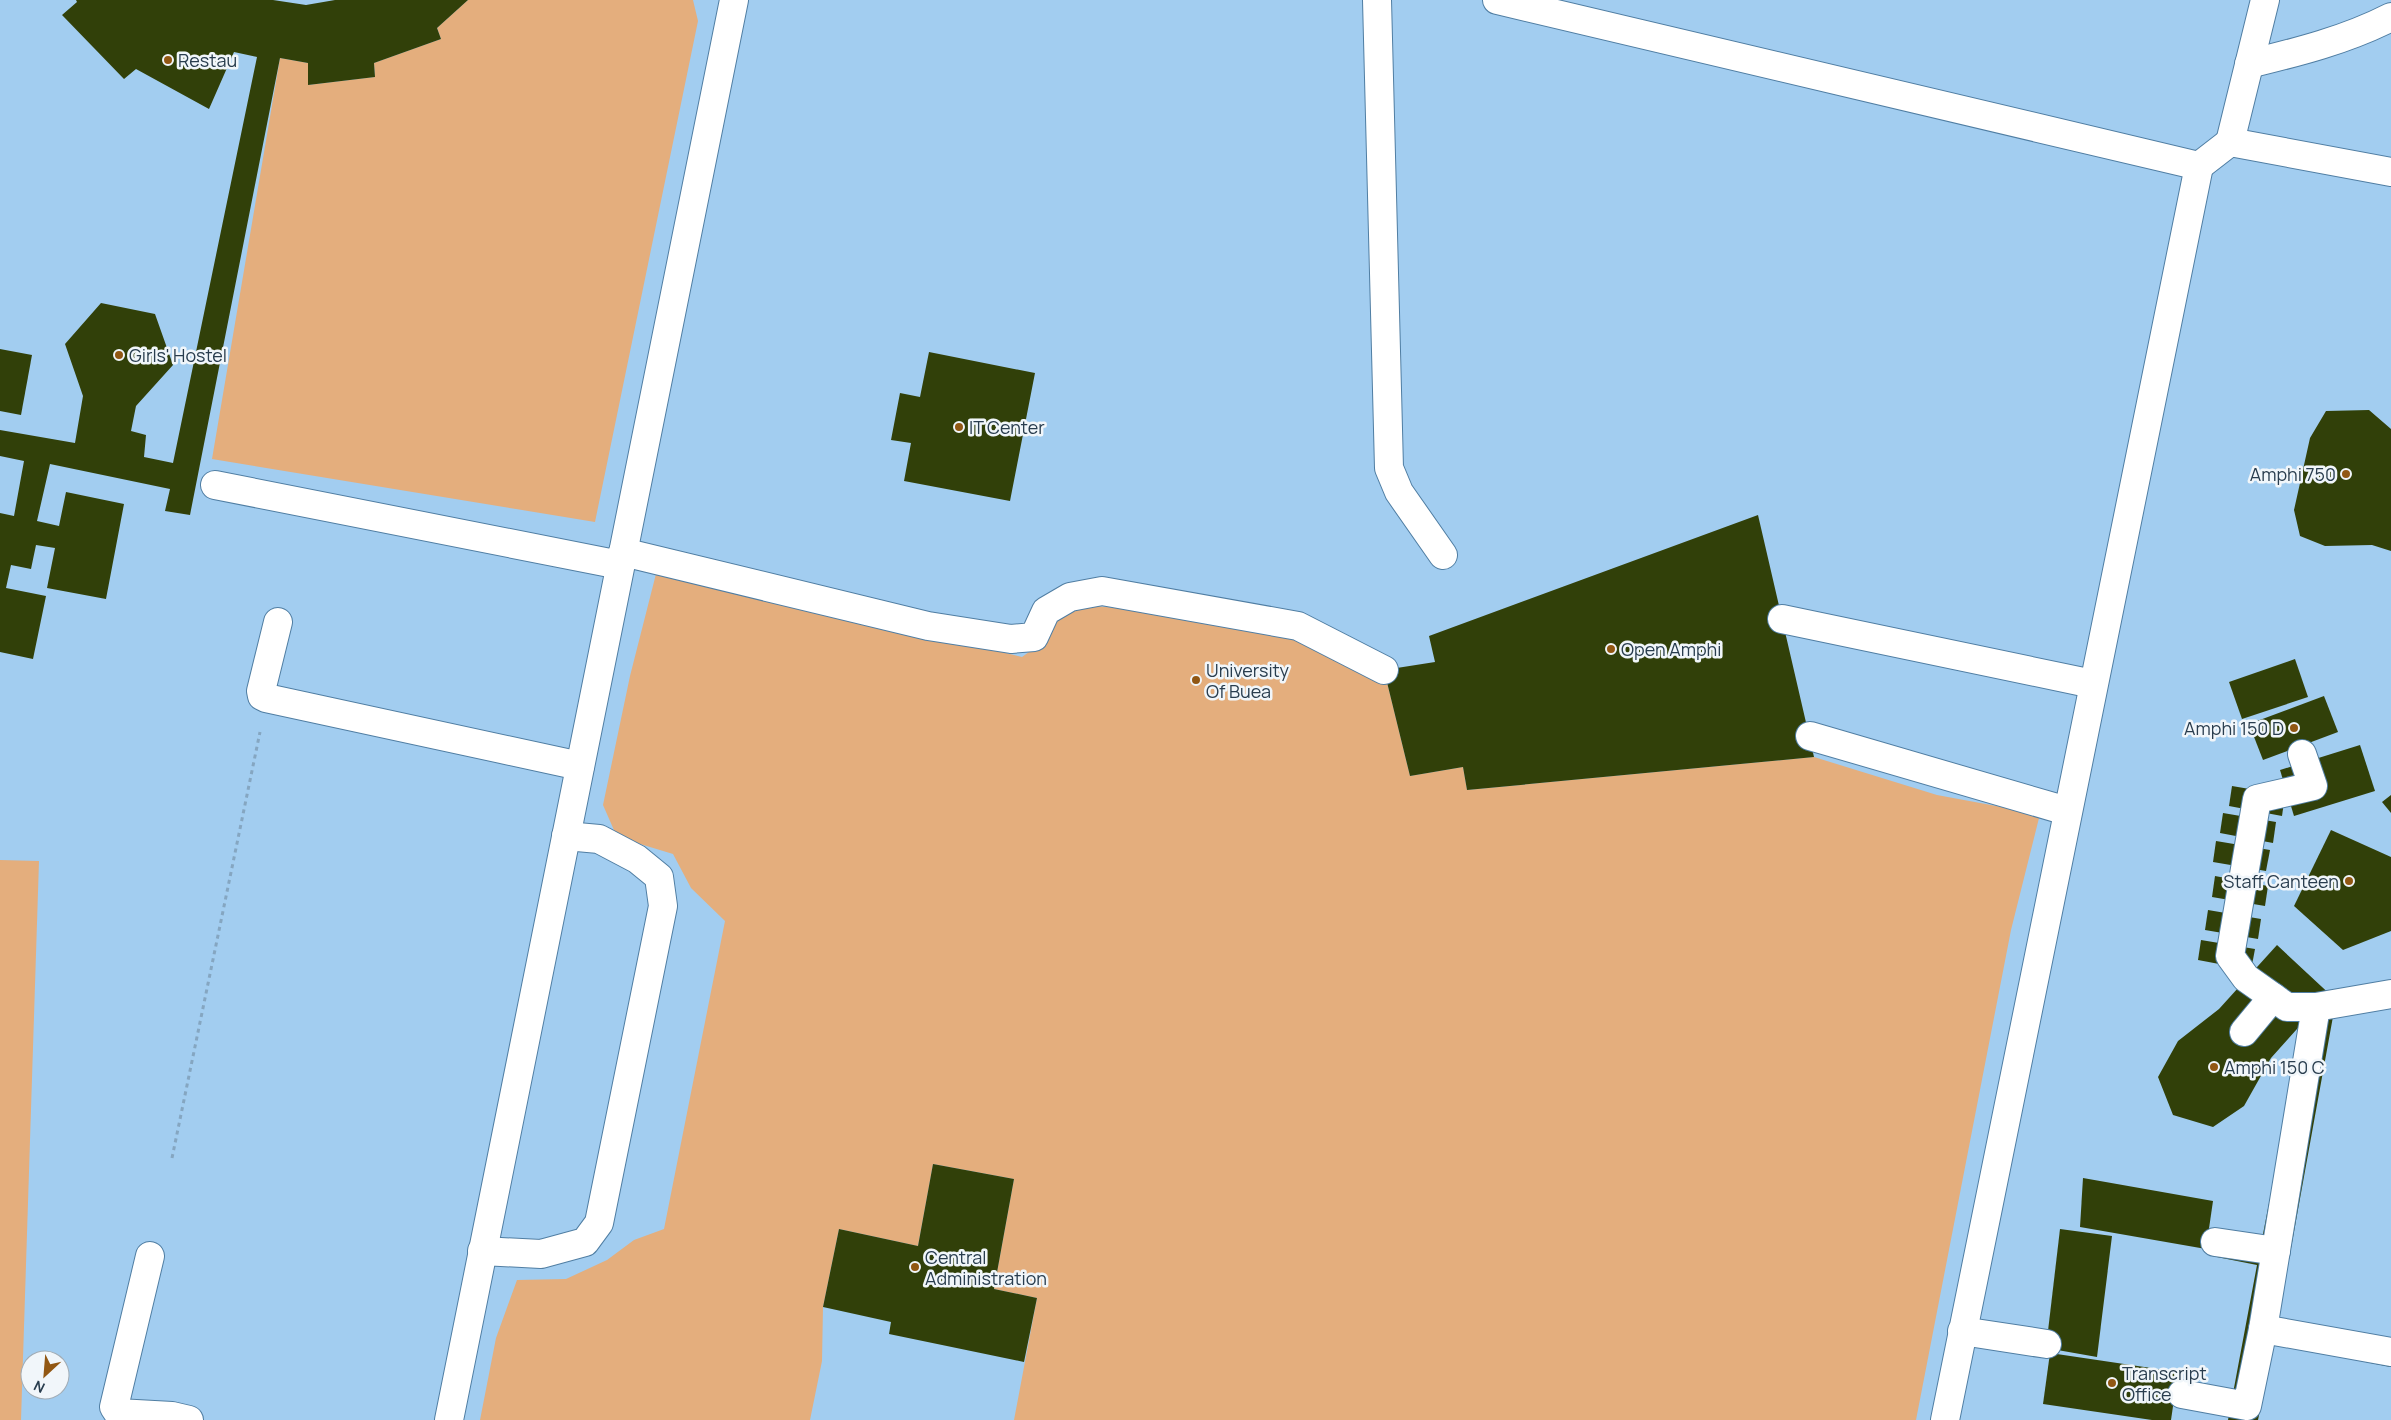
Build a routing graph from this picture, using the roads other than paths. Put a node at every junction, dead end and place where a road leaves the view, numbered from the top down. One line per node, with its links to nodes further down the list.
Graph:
1 (734, 0): 12 (lane)
2 (1377, 0): 11 (lane)
3 (1497, 0): 8 (lane)
4 (2265, 0): 6 (lane)
5 (2391, 18): 6 (lane)
6 (2249, 64): 7 (lane)
7 (2230, 142): 8 (lane); 9 (lane)
8 (2198, 166): 16 (lane)
9 (2391, 172)
10 (215, 485): 12 (lane)
11 (1443, 555)
12 (622, 559): 15 (lane); 19 (lane)
13 (1782, 619): 16 (lane)
14 (278, 622): 19 (lane)
15 (1384, 670)
16 (2093, 684): 20 (lane)
17 (1810, 736): 20 (lane)
18 (2302, 754): 23 (lane)
19 (580, 766): 21 (lane)
20 (2067, 811): 31 (lane)
21 (566, 836): 27 (lane); 27 (lane)
22 (2391, 994): 24 (lane)
23 (2273, 997): 24 (lane); 25 (lane)
24 (2316, 1007): 28 (lane)
25 (2244, 1032)
26 (2215, 1242): 28 (lane)
27 (482, 1251): 37 (lane)
28 (2276, 1251): 30 (lane)
29 (150, 1256): 36 (lane)
30 (2263, 1329): 33 (lane); 35 (lane)
31 (1962, 1331): 32 (lane); 38 (lane)
32 (2047, 1344)
33 (2391, 1352)
34 (2182, 1394): 35 (lane)
35 (2245, 1413)
36 (189, 1420)
37 (449, 1420)
38 (1945, 1420)

